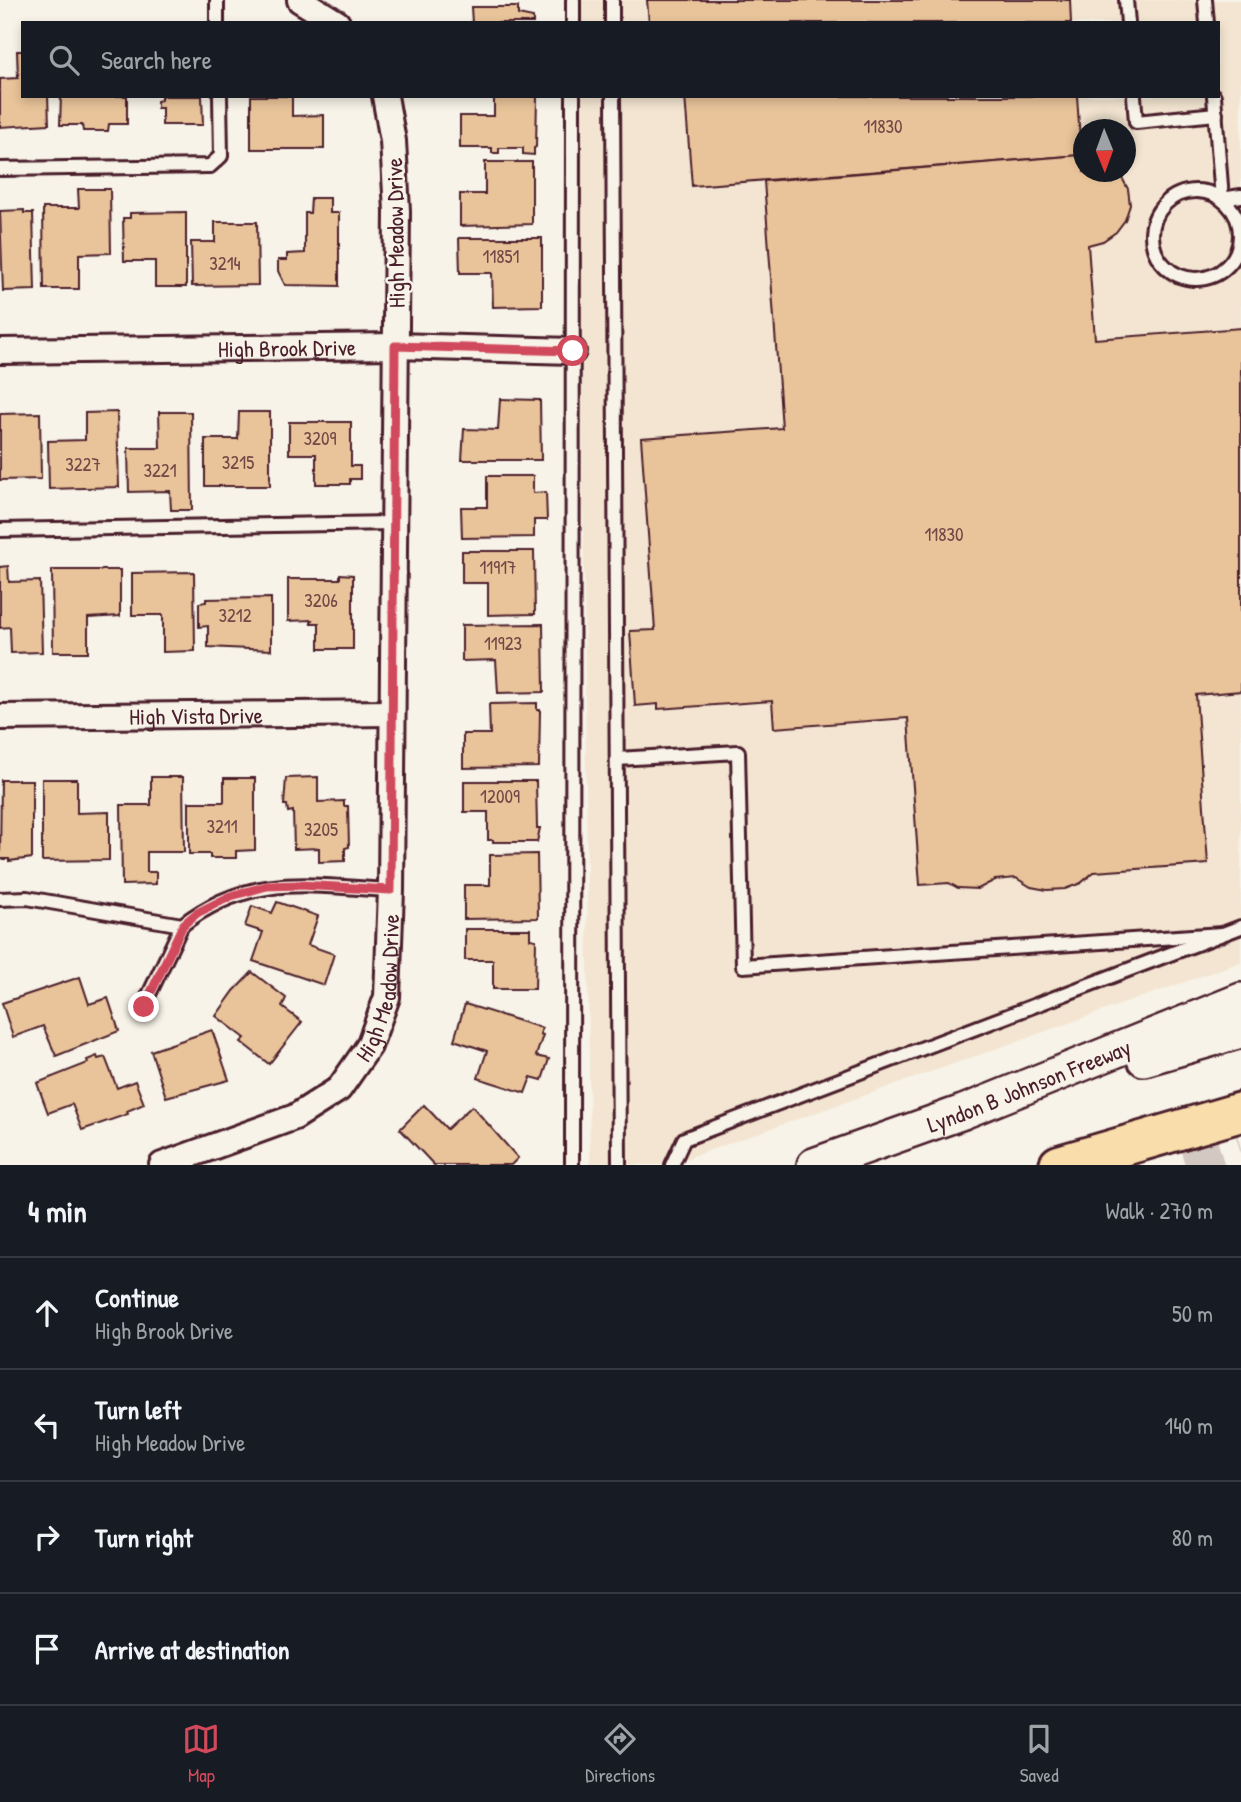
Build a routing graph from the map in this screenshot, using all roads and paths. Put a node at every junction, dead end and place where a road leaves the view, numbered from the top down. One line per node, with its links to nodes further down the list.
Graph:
1 (217, 0): 7 (lane)
2 (573, 0): 9 (lane)
3 (612, 0): 10 (lane)
4 (1126, 0): 11 (lane)
5 (1205, 0): 12 (lane)
6 (310, 2): 8 (street)
7 (218, 21)
8 (334, 21)
9 (573, 21)
10 (612, 21)
11 (1128, 21)
12 (1207, 21)
13 (219, 98): 20 (lane)
14 (385, 98): 23 (street, High Meadow Drive)
15 (573, 98): 25 (lane)
16 (612, 98): 30 (lane)
17 (1134, 98): 19 (lane)
18 (1214, 98): 19 (lane)
19 (1216, 114): 22 (lane)
20 (0, 169)
21 (1241, 196): 22 (lane)
22 (1222, 199): 22 (lane)
23 (395, 346): 24 (street, High Brook Drive); 25 (street, High Brook Drive); 26 (street, High Meadow Drive)
24 (0, 351)
25 (573, 351): 42 (lane)
26 (393, 523): 27 (lane); 28 (street, High Meadow Drive)
27 (0, 530)
28 (391, 713): 29 (street, High Vista Drive); 31 (street, High Meadow Drive)
29 (0, 717)
30 (617, 759): 35 (lane); 43 (lane)
31 (391, 890): 33 (lane); 41 (street, High Meadow Drive)
32 (0, 899): 33 (lane)
33 (183, 925): 37 (lane)
34 (1241, 927): 35 (lane)
35 (1222, 934): 44 (lane)
36 (1241, 1000): 39 (main road, Lyndon B Johnson Freeway)
37 (144, 1007)
38 (1241, 1031): 39 (main road)
39 (963, 1112): 45 (main road, Lyndon B Johnson Freeway)
40 (1241, 1112): 46 (highway)
41 (162, 1165)
42 (572, 1165)
43 (619, 1165)
44 (672, 1165)
45 (814, 1165)
46 (1059, 1165)

